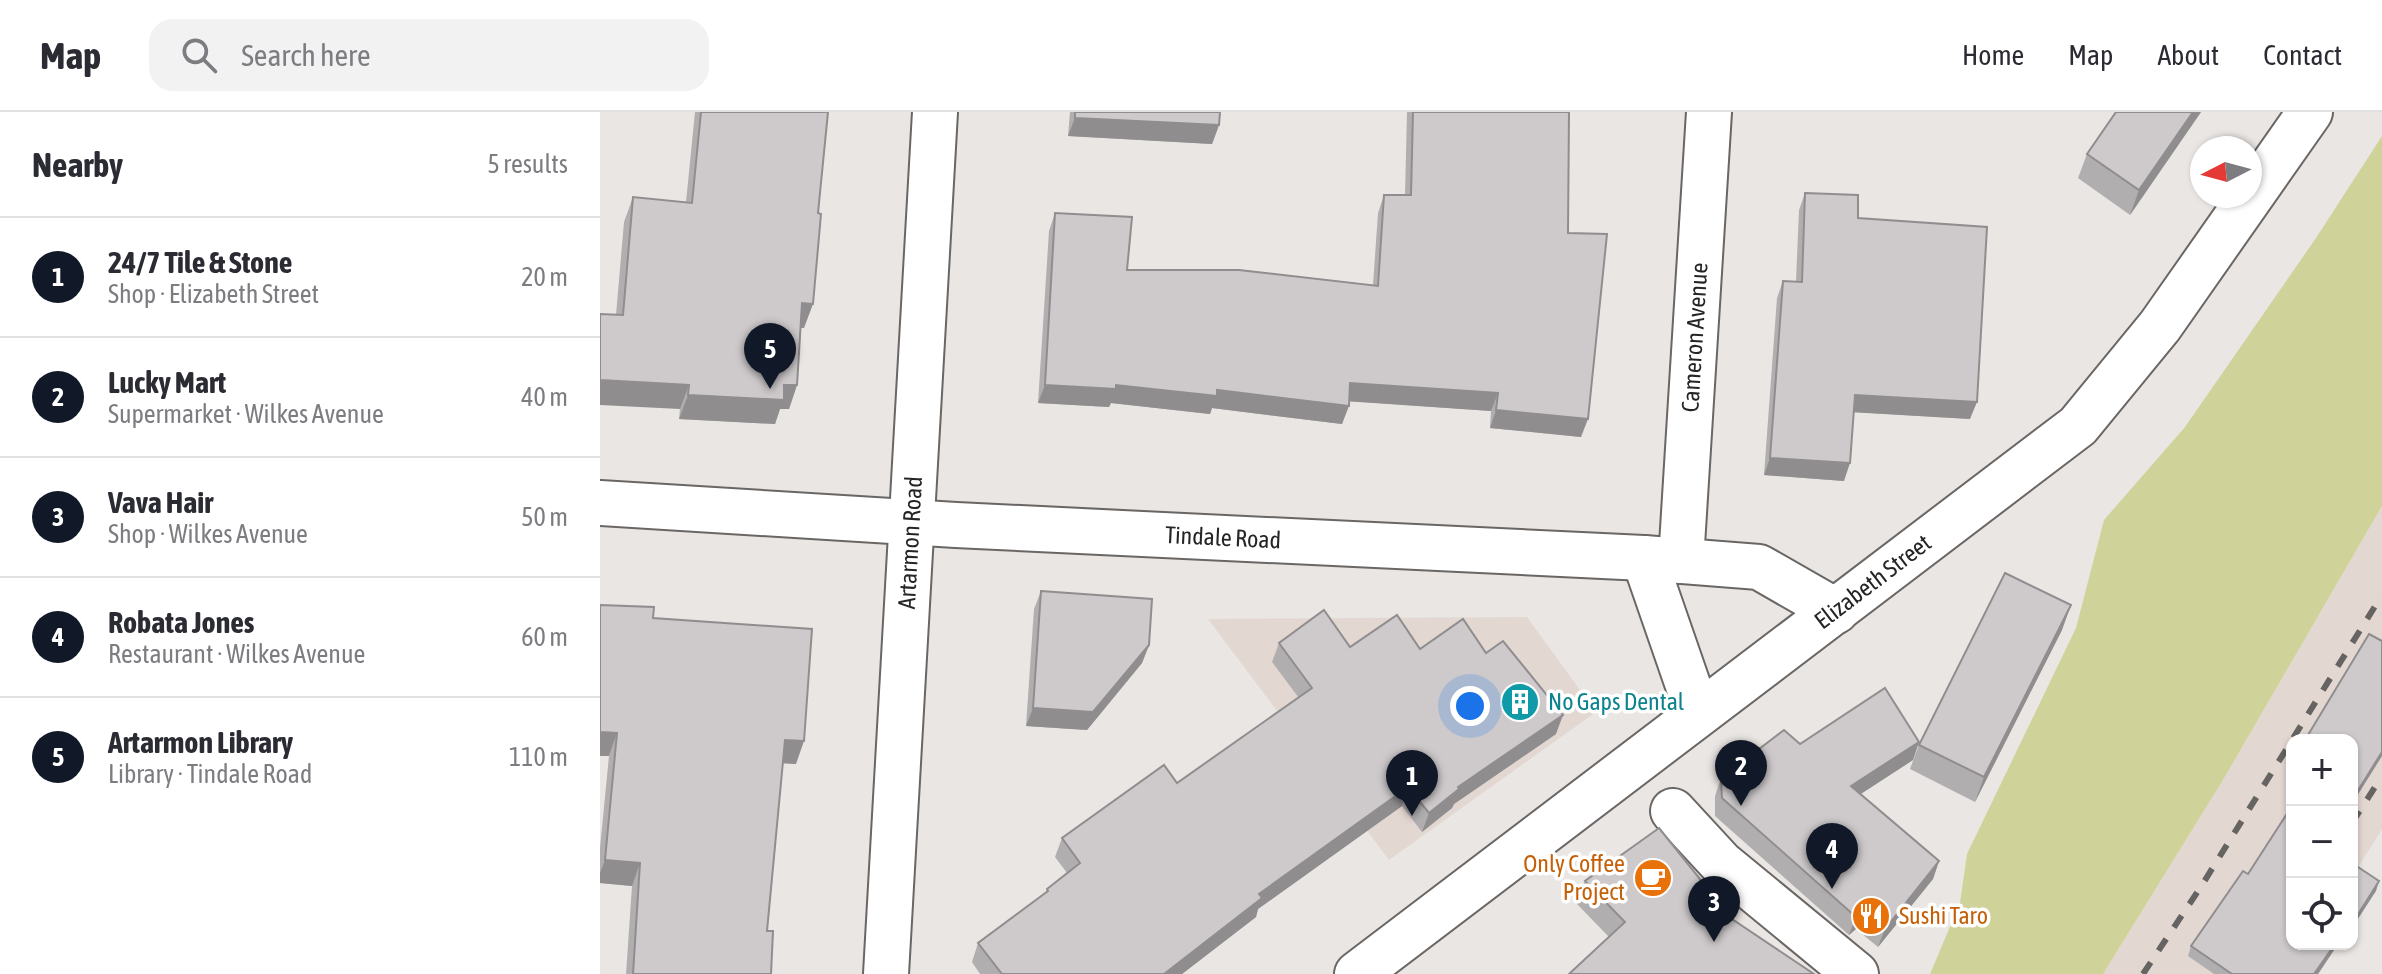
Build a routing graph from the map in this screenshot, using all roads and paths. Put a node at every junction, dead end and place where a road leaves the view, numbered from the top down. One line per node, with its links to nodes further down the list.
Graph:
1 (935, 112): 5 (street, Artarmon Road)
2 (1709, 112): 6 (street, Cameron Avenue)
3 (2310, 112): 7 (street, Elizabeth Street)
4 (600, 503): 5 (street, Tindale Road)
5 (912, 522): 6 (street, Tindale Road); 10 (street, Artarmon Road)
6 (1663, 560): 7 (street, Tindale Road); 8 (street)
7 (1836, 611): 8 (street, Elizabeth Street)
8 (1698, 714): 11 (street, Elizabeth Street)
9 (1673, 811): 12 (street)
10 (886, 974)
11 (1357, 974)
12 (1856, 974)

